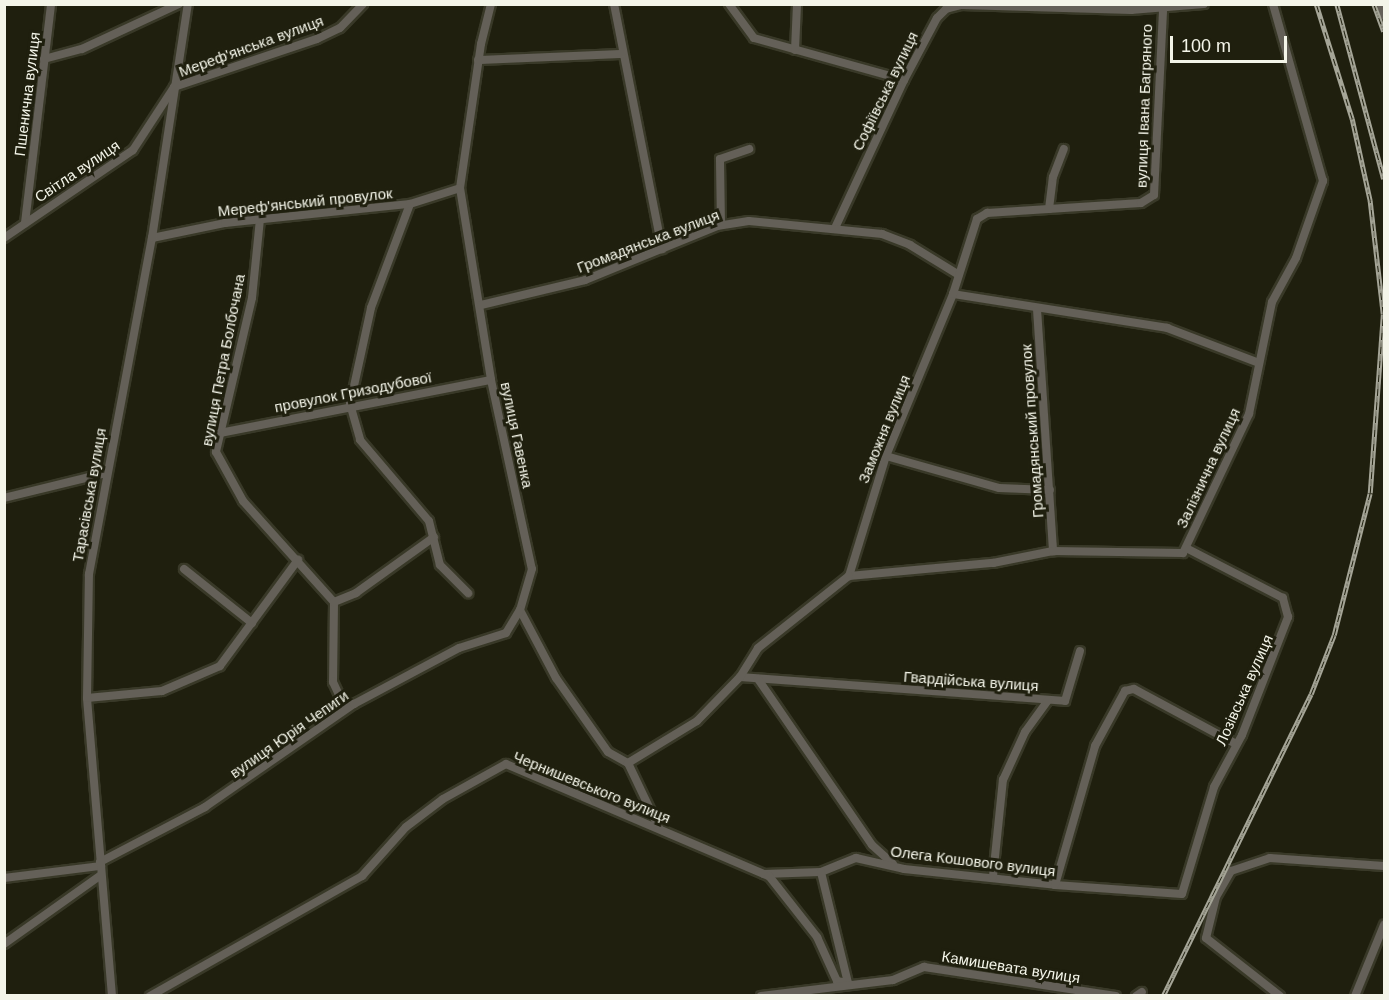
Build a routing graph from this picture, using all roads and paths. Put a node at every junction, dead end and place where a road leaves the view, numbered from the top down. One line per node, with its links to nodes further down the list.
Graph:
1 (51, 4): 16 (street, Пшенична вулиця)
2 (179, 4): 16 (street)
3 (188, 4): 19 (street, Тарасівська вулиця)
4 (363, 4): 19 (street, Мереф'янська вулиця)
5 (491, 4): 17 (street, вулиця Гавенка)
6 (614, 4): 15 (street)
7 (729, 4): 14 (street)
8 (797, 4): 14 (street)
9 (1204, 4): 12 (street, Софіївська вулиця)
10 (1273, 4): 36 (street, Залізнична вулиця)
11 (1381, 4): 13 (street)
12 (1163, 9): 18 (street, Софіївська вулиця); 24 (street, вулиця Івана Багряного)
13 (1384, 16)
14 (795, 50): 18 (street)
15 (622, 54): 17 (street); 31 (street)
16 (44, 59): 26 (street, Пшенична вулиця)
17 (478, 60): 22 (street, вулиця Гавенка)
18 (904, 80): 28 (street, Софіївська вулиця)
19 (174, 87): 26 (street, Світла вулиця); 30 (street, Тарасівська вулиця)
20 (749, 149): 27 (street)
21 (1064, 149): 24 (street)
22 (460, 189): 23 (street, Мереф'янський провулок); 34 (street, вулиця Гавенка)
23 (410, 204): 25 (street, Мереф'янський провулок); 38 (street)
24 (1049, 209): 32 (street, вулиця Івана Багряного)
25 (260, 219): 30 (street, Мереф'янський провулок); 39 (street, вулиця Петра Болбочана)
26 (25, 223): 29 (street, Світла вулиця)
27 (721, 225): 28 (street, Громадянська вулиця); 31 (street, Громадянська вулиця)
28 (835, 228): 32 (street, Громадянська вулиця)
29 (4, 238)
30 (152, 238): 41 (street, Тарасівська вулиця)
31 (662, 249): 34 (street, Громадянська вулиця)
32 (959, 275): 33 (street, вулиця Івана Багряного)
33 (953, 294): 35 (street); 40 (street, Заможня вулиця)
34 (481, 305): 37 (street, вулиця Гавенка)
35 (1037, 309): 36 (street); 42 (street, Громадянський провулок)
36 (1259, 363): 45 (street, Залізнична вулиця)
37 (491, 380): 38 (street, провулок Гризодубової); 52 (street, вулиця Гавенка)
38 (350, 404): 39 (street, провулок Гризодубової); 44 (street)
39 (220, 433): 47 (street, вулиця Петра Болбочана)
40 (886, 456): 42 (street); 49 (street, Заможня вулиця)
41 (106, 473): 43 (street); 57 (street, Тарасівська вулиця)
42 (1050, 490): 46 (street, Громадянський провулок)
43 (4, 498)
44 (434, 537): 50 (street); 51 (street)
45 (1186, 548): 46 (street, Залізнична вулиця); 60 (street, Лозівська вулиця)
46 (1053, 551): 49 (street, Залізнична вулиця)
47 (298, 560): 51 (street, вулиця Петра Болбочана); 53 (street)
48 (184, 569): 53 (street)
49 (849, 576): 55 (street)
50 (468, 593)
51 (334, 602): 59 (street)
52 (520, 610): 59 (street, вулиця Юрія Чепиги); 61 (street)
53 (252, 624): 57 (street)
54 (1080, 651): 58 (street)
55 (740, 677): 56 (street, Гвардійська вулиця); 61 (street)
56 (758, 678): 58 (street, Гвардійська вулиця); 63 (street)
57 (87, 698): 65 (street, Тарасівська вулиця)
58 (1048, 700): 68 (street, Гвардійська вулиця)
59 (354, 704): 65 (street, вулиця Юрія Чепиги)
60 (1236, 744): 70 (street); 71 (street, Лозівська вулиця)
61 (628, 763): 62 (street)
62 (659, 828): 67 (street, Чернишевського вулиця); 76 (street, Чернишевського вулиця)
63 (895, 866): 66 (street, Олега Кошового вулиця); 68 (street, Олега Кошового вулиця)
64 (1384, 866): 79 (street)
65 (101, 868): 69 (street); 73 (street, вулиця Юрія Чепиги); 75 (street, Тарасівська вулиця)
66 (820, 872): 67 (street, Олега Кошового вулиця); 74 (street)
67 (763, 874): 74 (street, Чернишевського вулиця)
68 (993, 876): 70 (street, Олега Кошового вулиця)
69 (4, 878)
70 (1055, 885): 71 (street, Олега Кошового вулиця)
71 (1182, 894)
72 (1384, 925): 80 (street)
73 (4, 944)
74 (848, 983): 77 (street, Камишевата вулиця); 78 (street, Камишевата вулиця)
75 (112, 996)
76 (150, 996)
77 (761, 996)
78 (1116, 996)
79 (1281, 996)
80 (1355, 996)

